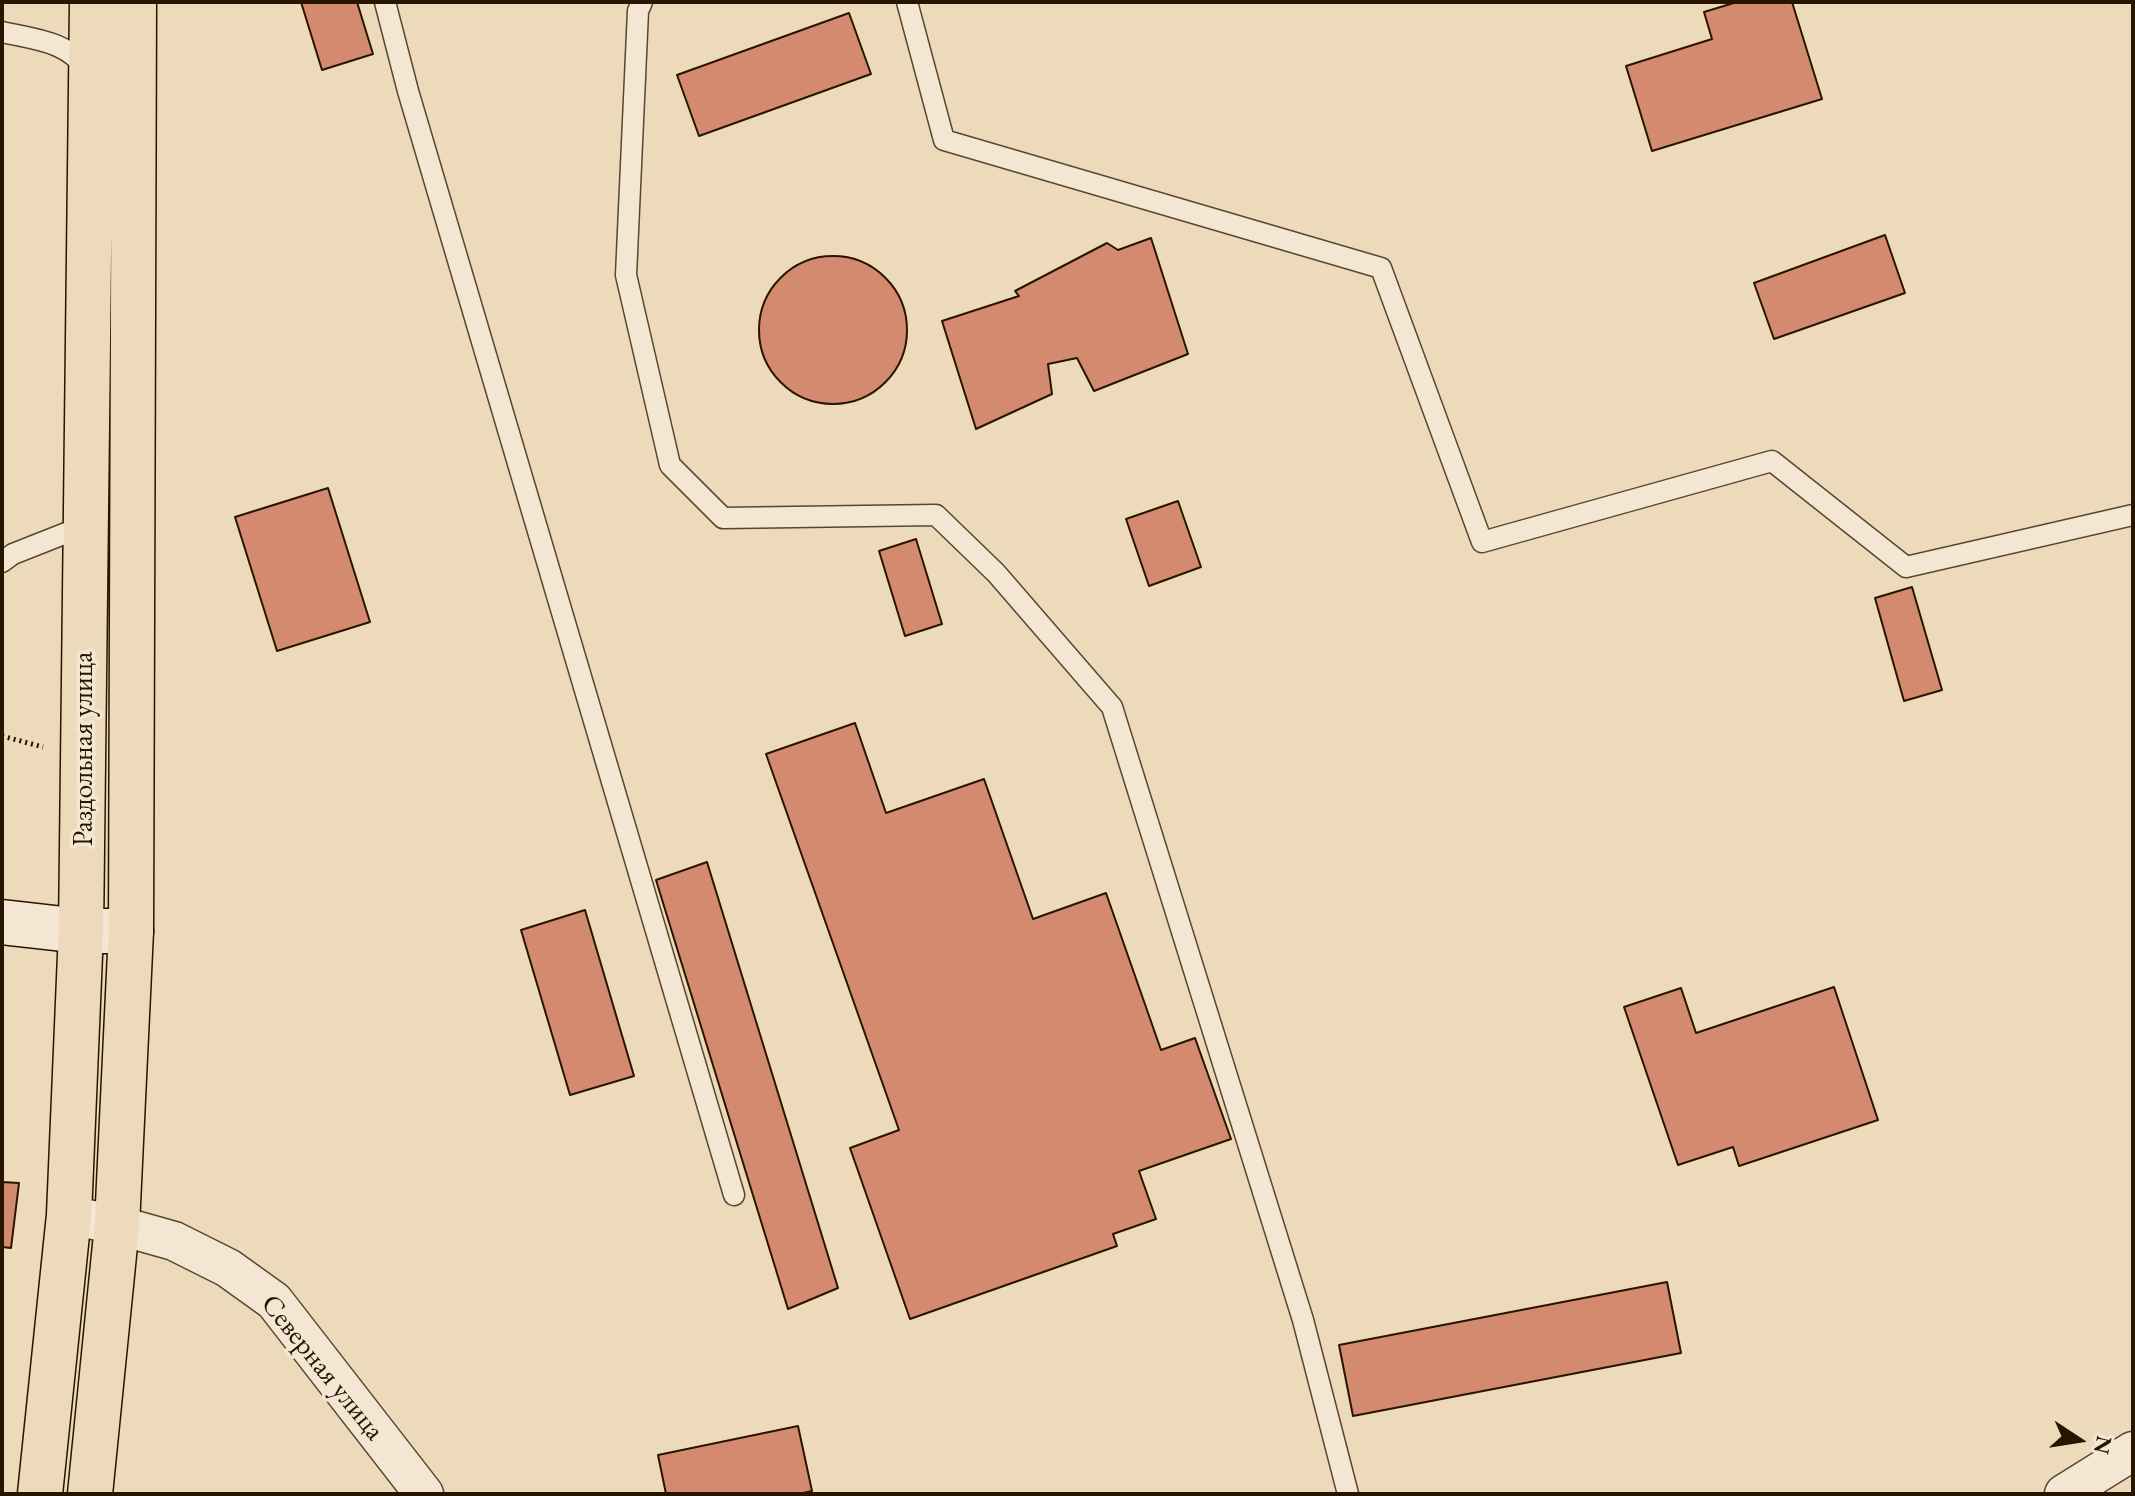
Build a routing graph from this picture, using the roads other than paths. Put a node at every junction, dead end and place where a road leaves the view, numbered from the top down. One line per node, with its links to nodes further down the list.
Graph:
1 (92, 2): 7 (main road, Раздольная улица)
2 (134, 2): 13 (main road, Раздольная улица)
3 (385, 2): 14 (lane)
4 (642, 2): 21 (lane)
5 (907, 2): 8 (lane)
6 (2, 32): 7 (lane)
7 (93, 82): 9 (main road, Раздольная улица)
8 (2133, 515)
9 (84, 526): 10 (lane); 12 (main road, Раздольная улица)
10 (2, 562)
11 (2, 922): 12 (street)
12 (81, 931): 13 (street); 15 (main road, Раздольная улица)
13 (131, 931): 16 (main road, Раздольная улица)
14 (734, 1195)
15 (69, 1215): 16 (street, Северная улица); 18 (main road, Раздольная улица)
16 (117, 1225): 19 (main road, Раздольная улица); 20 (street, Северная улица)
17 (2133, 1451): 22 (street)
18 (40, 1494)
19 (90, 1494)
20 (424, 1494)
21 (1348, 1494)
22 (2064, 1494)

